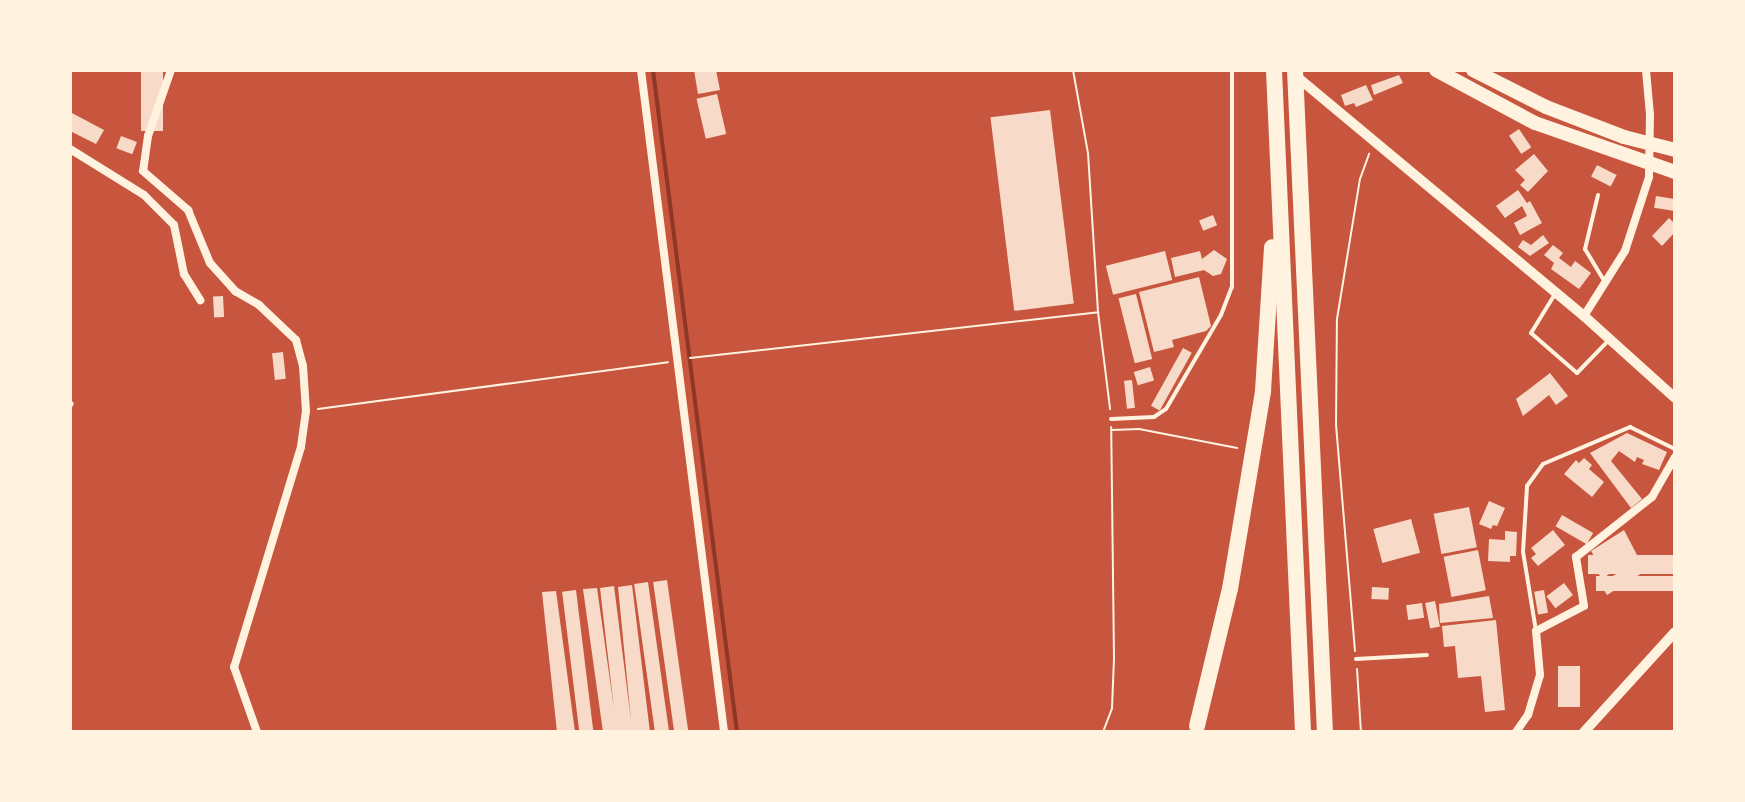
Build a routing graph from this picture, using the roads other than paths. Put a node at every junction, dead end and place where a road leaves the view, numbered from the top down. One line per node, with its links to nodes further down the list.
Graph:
1 (171, 70): 15 (street)
2 (641, 70): 32 (street)
3 (1232, 70): 23 (lane)
4 (1274, 70): 12 (highway)
5 (1289, 70): 18 (street)
6 (1295, 70): 34 (highway)
7 (1436, 70): 13 (highway)
8 (1473, 70): 11 (highway)
9 (1646, 70): 17 (street)
10 (70, 149): 16 (street)
11 (1675, 150)
12 (1277, 161): 30 (highway); 33 (highway)
13 (1675, 172)
14 (1598, 195): 17 (lane)
15 (188, 210): 16 (street); 31 (street)
16 (174, 225): 19 (street)
17 (1605, 283): 20 (street)
18 (1556, 293): 20 (street); 21 (lane)
19 (200, 300)
20 (1584, 316): 21 (street)
21 (1610, 339): 22 (street)
22 (1675, 398)
23 (1111, 419)
24 (1675, 449): 26 (lane)
25 (1675, 457): 26 (street)
26 (1536, 631): 35 (street)
27 (1675, 632): 36 (street)
28 (1427, 655): 29 (lane)
29 (1356, 659)
30 (1196, 730)
31 (257, 732)
32 (724, 732)
33 (1303, 732)
34 (1325, 732)
35 (1516, 732)
36 (1584, 732)

